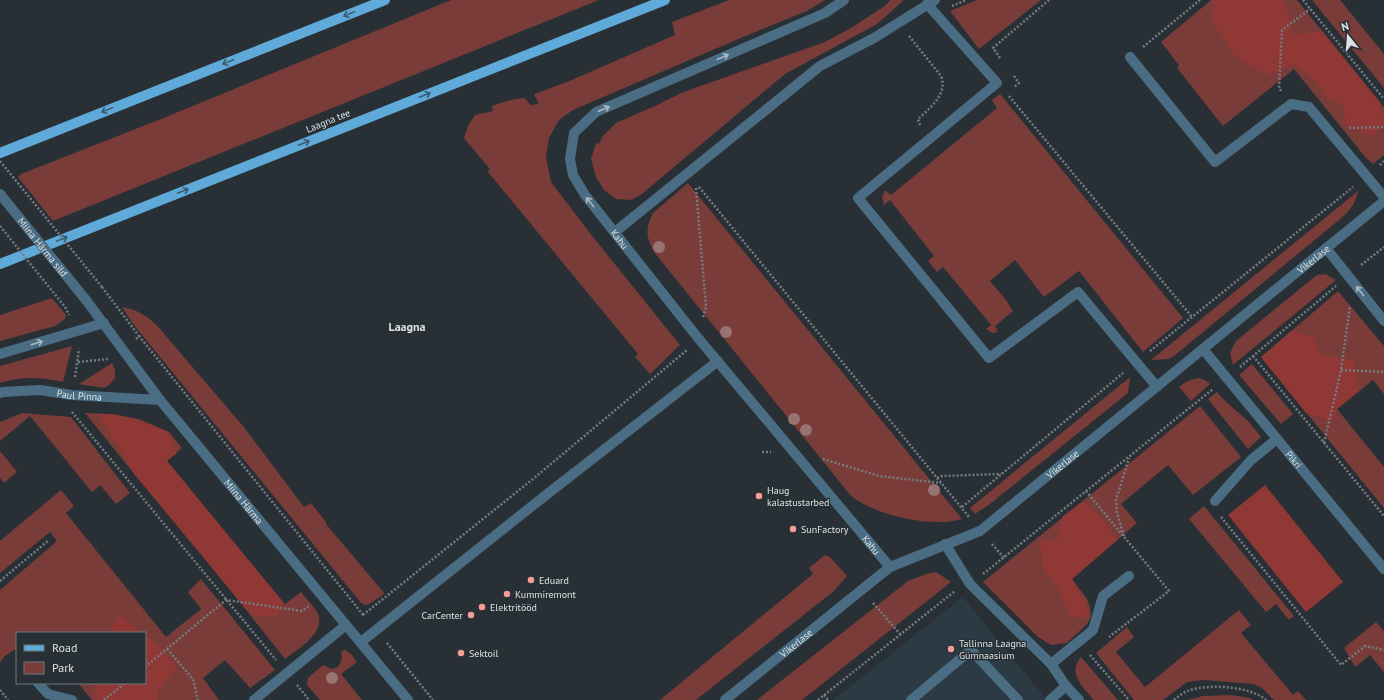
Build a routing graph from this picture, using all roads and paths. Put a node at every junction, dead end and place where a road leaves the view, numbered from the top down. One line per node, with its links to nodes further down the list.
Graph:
1 (385, 0): 22 (main road, one-way to 22)
2 (665, 0): 33 (main road, Laagna tee, one-way to 2)
3 (844, 0): 30 (street, Kahu, one-way to 3)
4 (966, 0): 10 (path)
5 (1049, 0): 13 (path)
6 (1200, 0): 12 (path)
7 (1303, 0): 9 (path)
8 (931, 2): 10 (street); 30 (street)
9 (1310, 9): 17 (path); 18 (path)
10 (937, 15): 21 (street)
11 (902, 39): 21 (path)
12 (1130, 57): 18 (street)
13 (1002, 60)
14 (1010, 71): 15 (path)
15 (1011, 90)
16 (1006, 94): 38 (path)
17 (1384, 99)
18 (1291, 104): 20 (street)
19 (1384, 127): 20 (path)
20 (1328, 129): 25 (street)
21 (924, 143): 48 (street)
22 (0, 153)
23 (0, 161): 42 (path, bridge)
24 (1384, 161): 25 (path)
25 (1366, 176): 27 (street); 38 (path)
26 (0, 194): 35 (street, Miina Härma sild, bridge)
27 (1384, 197)
28 (1384, 201): 32 (street, Vikerlase)
29 (0, 226): 37 (path, bridge)
30 (615, 232): 43 (street, Kahu)
31 (1384, 247): 34 (path)
32 (1326, 248): 34 (street); 44 (street, Vikerlase)
33 (0, 264)
34 (1348, 276): 39 (street, one-way to 34); 46 (path)
35 (86, 300): 40 (street, Miina Härma)
36 (1351, 302): 49 (path)
37 (65, 307)
38 (1192, 317): 48 (path)
39 (1384, 321)
40 (104, 323): 41 (street); 55 (street, Miina Härma)
41 (75, 331): 45 (street, one-way to 41); 54 (path)
42 (139, 336)
43 (698, 338): 47 (street, Kahu); 63 (path); 81 (path)
44 (1203, 349): 51 (street, Pikri); 52 (street, Vikerlase)
45 (0, 354)
46 (1253, 356): 51 (path); 57 (path)
47 (718, 361): 58 (street, Kahu); 84 (street)
48 (1137, 362): 52 (street); 62 (path)
49 (1341, 370): 50 (path); 57 (path)
50 (1384, 372)
51 (1226, 378): 56 (street, Pikri); 60 (path)
52 (1157, 387): 68 (street, Vikerlase)
53 (0, 394): 54 (street, Paul Pinna)
54 (72, 395): 55 (street, Paul Pinna); 80 (path)
55 (160, 400): 79 (street, Miina Härma)
56 (1277, 439): 65 (street); 73 (street, Pikri)
57 (1324, 443): 67 (path)
58 (793, 451): 59 (path); 72 (street, Kahu)
59 (762, 452)
60 (1129, 457): 69 (path); 76 (path)
61 (822, 458): 64 (path)
62 (1002, 474): 63 (path); 66 (path)
63 (937, 478): 64 (path)
64 (941, 483): 66 (path)
65 (1215, 501): 86 (path)
66 (962, 507): 68 (path)
67 (1384, 516)
68 (980, 531): 71 (street, Vikerlase)
69 (1125, 538)
70 (49, 540): 75 (path)
71 (945, 544): 72 (street, Vikerlase); 76 (street)
72 (890, 567): 78 (street, Vikerlase)
73 (1384, 569)
74 (1129, 576): 87 (street)
75 (0, 581)
76 (970, 584): 83 (path); 87 (street)
77 (338, 585): 79 (path)
78 (862, 590): 83 (path); 102 (street, Vikerlase)
79 (322, 596): 80 (path); 82 (street, Miina Härma)
80 (226, 600): 85 (path); 89 (path)
81 (364, 615)
82 (346, 624): 84 (street, Miina Härma); 89 (street)
83 (901, 635): 94 (path)
84 (361, 642): 101 (street, Miina Härma)
85 (167, 649): 88 (path); 98 (path)
86 (1384, 650)
87 (1051, 664): 92 (street)
88 (146, 666)
89 (287, 673): 99 (street); 100 (path)
90 (39, 684): 96 (street)
91 (124, 684): 97 (path)
92 (1066, 686): 107 (street); 108 (street)
93 (0, 690): 95 (path)
94 (824, 695): 103 (path); 104 (path)
95 (8, 700)
96 (72, 700)
97 (104, 700)
98 (198, 700)
99 (254, 700)
100 (309, 700)
101 (408, 700)
102 (725, 700)
103 (818, 700)
104 (828, 700)
105 (911, 700): 106 (street)
106 (1018, 700)
107 (1050, 700)
108 (1079, 700)
109 (1174, 700): 110 (path)
110 (1266, 700)

